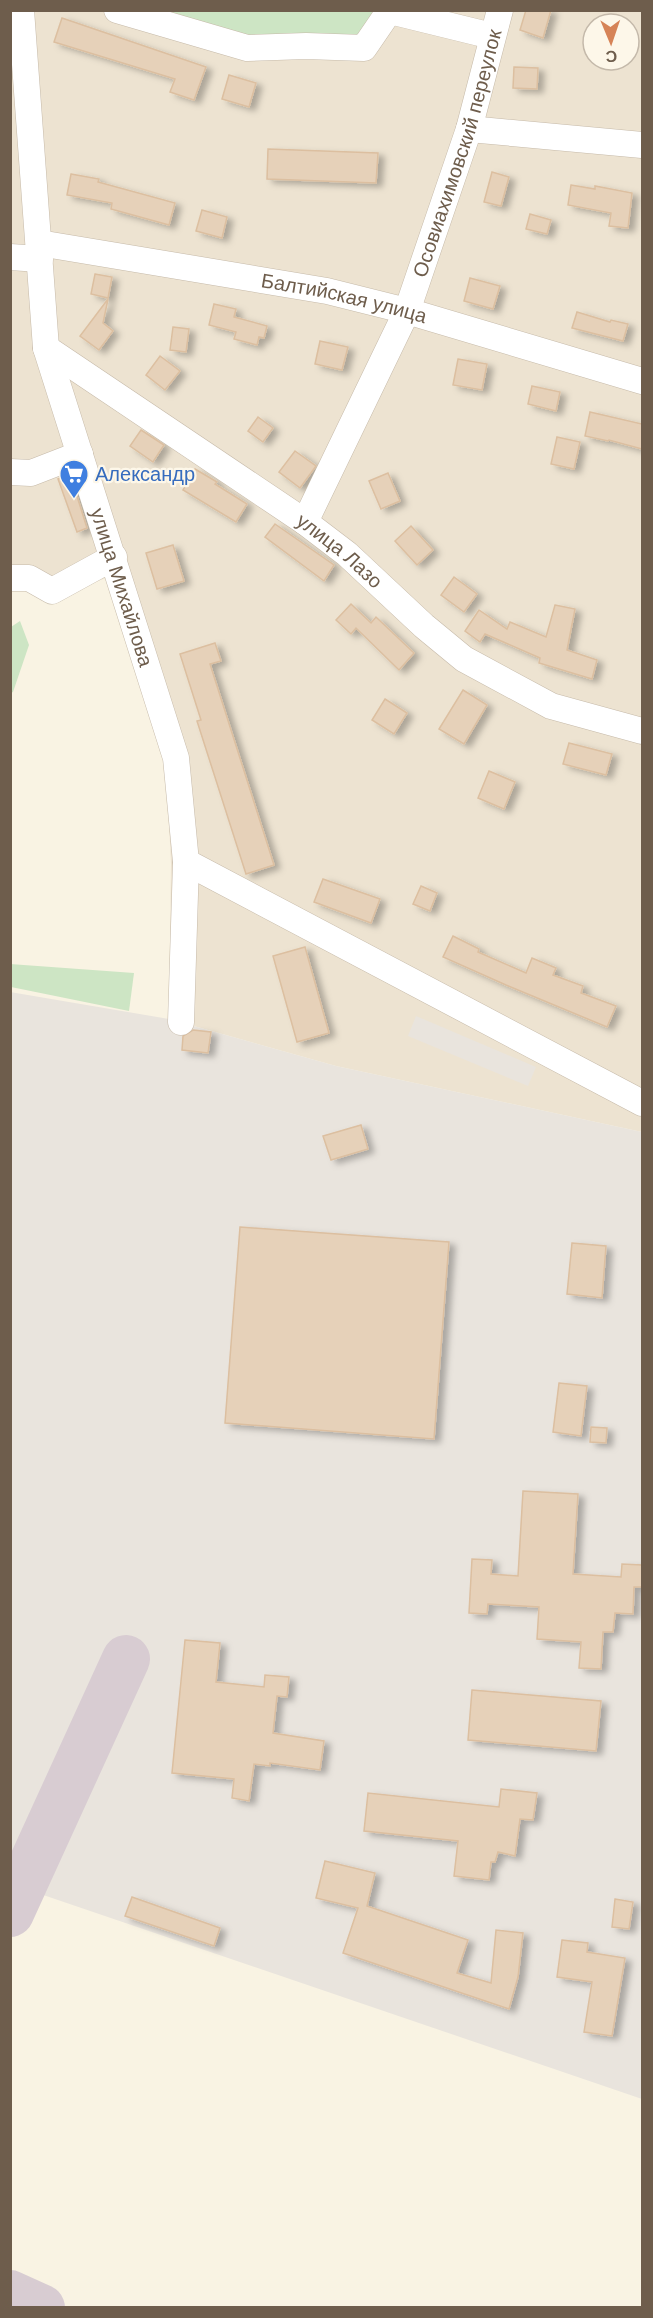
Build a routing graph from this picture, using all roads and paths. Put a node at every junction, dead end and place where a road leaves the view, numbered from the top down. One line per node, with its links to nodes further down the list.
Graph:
1 (21, 10): 6 (street, улица Михайлова)
2 (117, 10): 4 (street)
3 (500, 10): 5 (street, Осовиахимовский переулок)
4 (390, 11): 5 (street)
5 (492, 36): 7 (street, Осовиахимовский переулок)
6 (19, 92): 9 (street, улица Михайлова)
7 (469, 129): 8 (street); 11 (street, Осовиахимовский переулок)
8 (642, 145)
9 (39, 251): 10 (street, Балтийская улица); 11 (street, Балтийская улица); 12 (street, улица Михайлова)
10 (10, 257)
11 (407, 311): 13 (street, Балтийская улица); 16 (street, Осовиахимовский переулок)
12 (46, 348): 14 (street, улица Михайлова); 16 (street, улица Лазо)
13 (642, 381)
14 (80, 454): 15 (street); 17 (street, улица Михайлова)
15 (10, 472)
16 (305, 522): 19 (street, улица Лазо)
17 (114, 556): 18 (street); 20 (street, улица Михайлова)
18 (10, 578)
19 (642, 731)
20 (186, 862): 21 (street, улица Михайлова); 22 (street)
21 (181, 1022)
22 (642, 1103)

